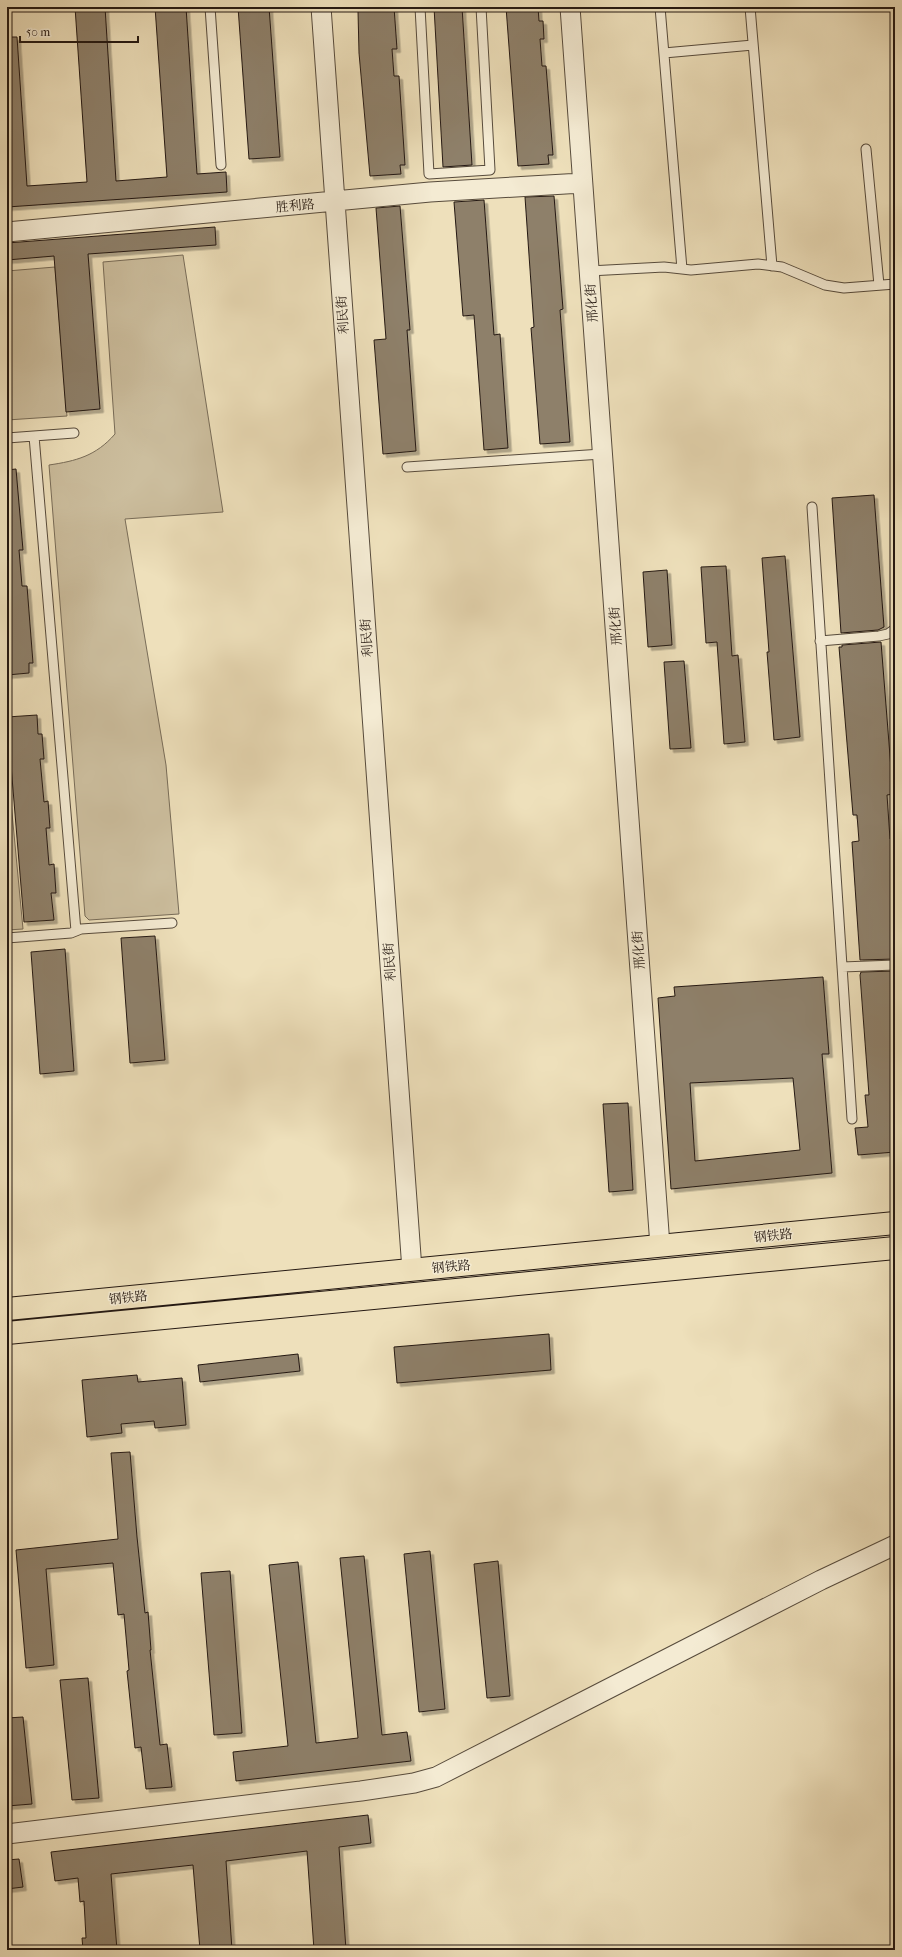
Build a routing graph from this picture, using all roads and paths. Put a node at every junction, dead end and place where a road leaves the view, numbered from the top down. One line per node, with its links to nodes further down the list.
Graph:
1 (210, 7): 11 (lane)
2 (321, 7): 13 (street, 利民街)
3 (420, 7): 4 (lane)
4 (481, 7)
5 (570, 7): 12 (street, 邢化街)
6 (660, 7): 9 (lane)
7 (750, 7): 8 (lane)
8 (753, 45): 9 (lane); 15 (lane)
9 (664, 54): 16 (lane)
10 (866, 149): 19 (lane)
11 (221, 165)
12 (582, 183): 13 (street, 胜利路); 17 (street, 邢化街)
13 (334, 201): 14 (street, 胜利路); 37 (street, 利民街)
14 (7, 232)
15 (772, 266): 16 (lane); 19 (lane)
16 (682, 269): 17 (lane)
17 (589, 271): 23 (street, 邢化街)
18 (895, 284): 19 (lane)
19 (878, 285)
20 (74, 433): 21 (lane)
21 (34, 436): 22 (lane); 29 (lane)
22 (7, 438)
23 (602, 454): 24 (lane); 35 (street, 邢化街)
24 (407, 467)
25 (812, 507): 27 (lane)
26 (895, 632): 27 (lane)
27 (820, 640): 32 (lane)
28 (172, 923): 29 (lane)
29 (76, 931): 30 (lane)
30 (7, 938)
31 (895, 965): 32 (lane)
32 (842, 967): 33 (lane)
33 (852, 1119)
34 (895, 1223): 35 (main road, 钢铁路)
35 (660, 1246): 37 (main road, 钢铁路)
36 (895, 1248): 39 (main road, 钢铁路)
37 (412, 1270): 38 (main road, 钢铁路)
38 (7, 1309)
39 (7, 1333)
40 (895, 1545): 41 (street)
41 (7, 1834)

